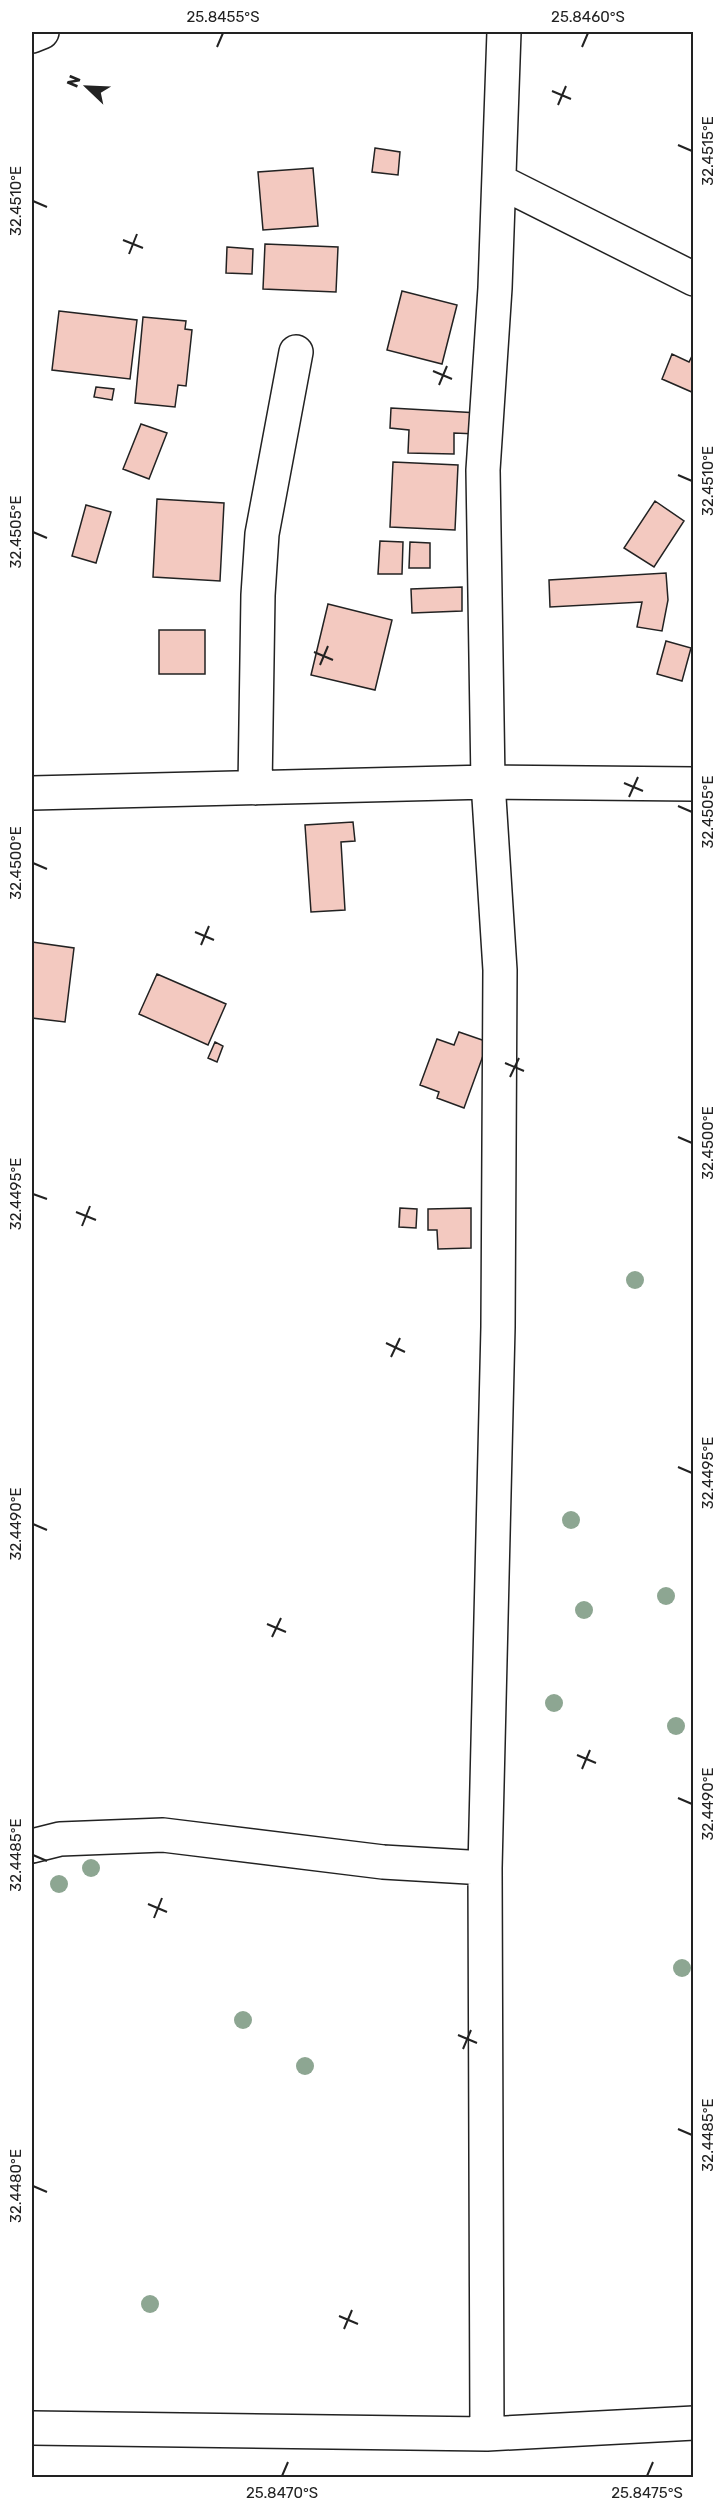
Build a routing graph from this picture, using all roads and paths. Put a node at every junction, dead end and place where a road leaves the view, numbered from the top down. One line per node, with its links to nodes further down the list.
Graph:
1 (42, 32): 3 (street)
2 (504, 32): 4 (street)
3 (32, 36)
4 (499, 181): 5 (street); 7 (street)
5 (693, 279)
6 (296, 352): 9 (street)
7 (489, 782): 8 (street); 9 (street); 12 (street)
8 (693, 784)
9 (255, 788): 10 (street)
10 (32, 793)
11 (32, 1846): 12 (street)
12 (485, 1868): 15 (street)
13 (693, 2423): 15 (street)
14 (32, 2428): 15 (street)
15 (487, 2434)

